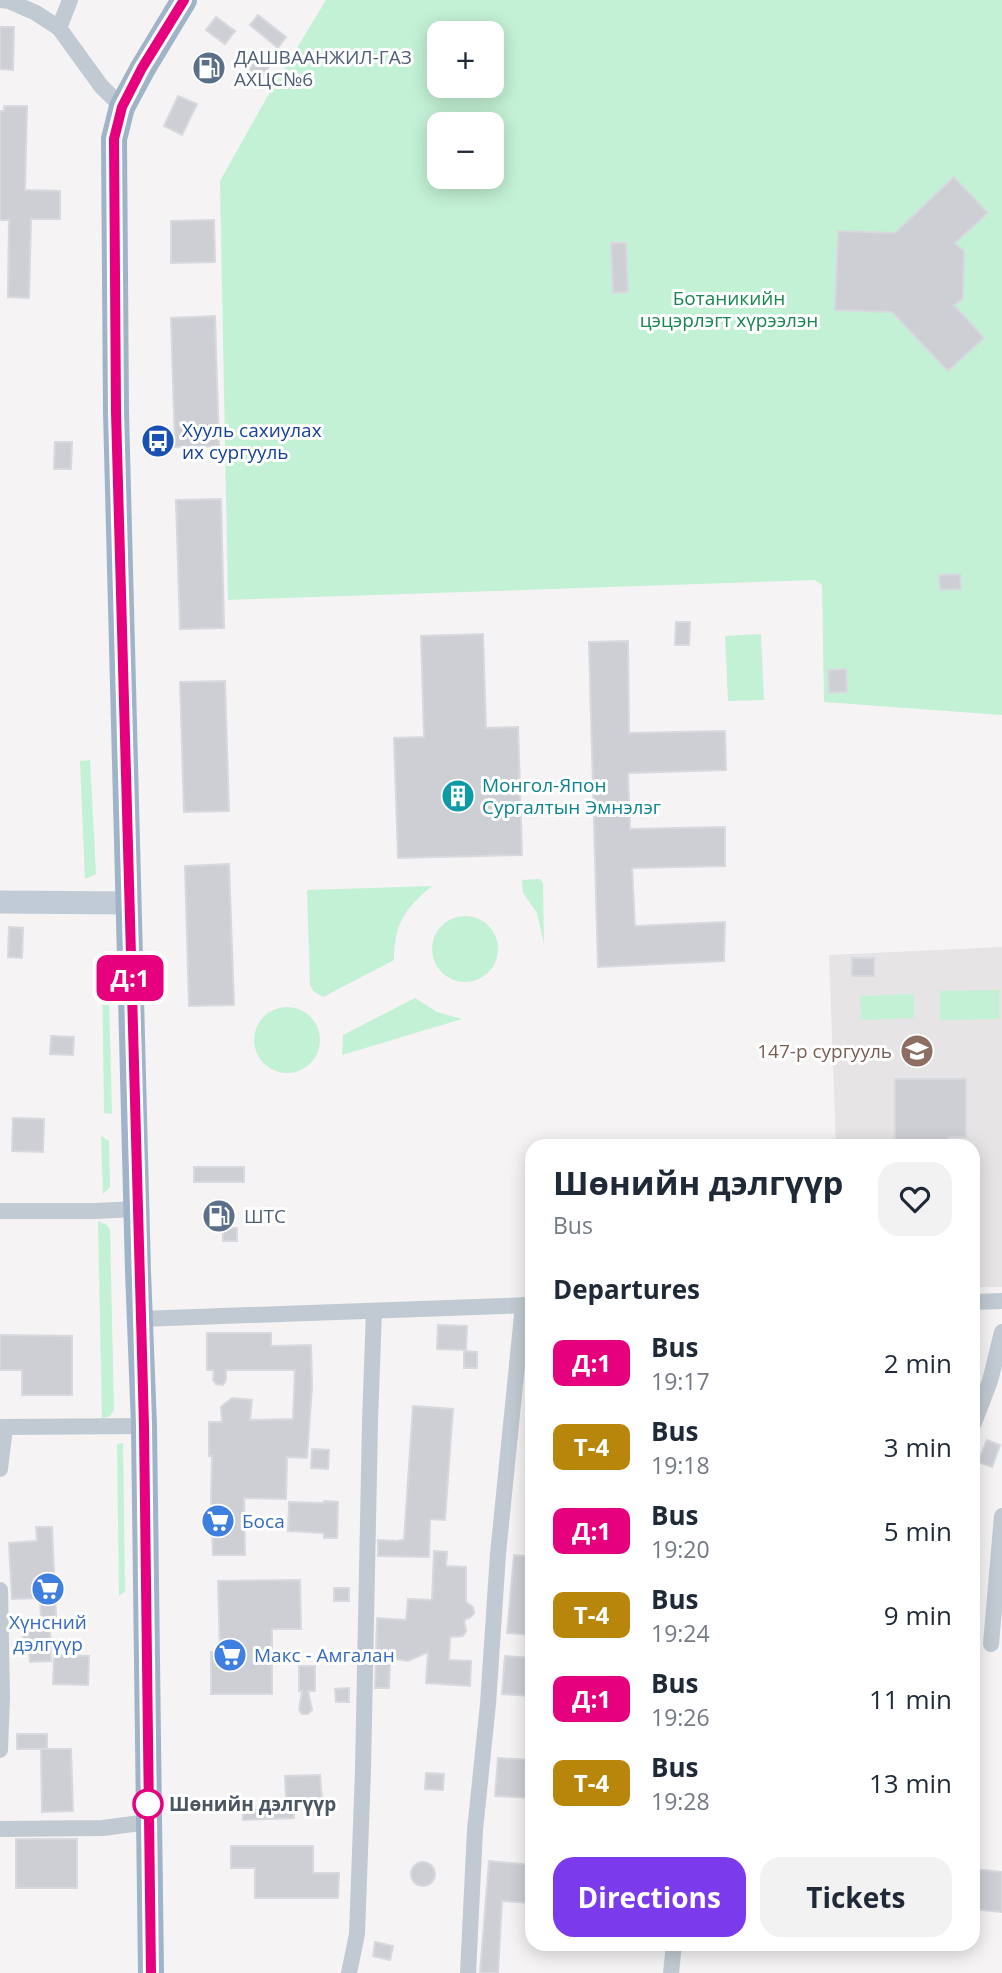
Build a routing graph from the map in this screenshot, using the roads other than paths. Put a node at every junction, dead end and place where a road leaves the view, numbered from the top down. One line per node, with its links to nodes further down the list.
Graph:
1 (0, 0): 4 (street)
2 (70, 0): 4 (street)
3 (184, 0): 5 (highway)
4 (59, 28): 5 (street)
5 (122, 107): 7 (highway)
6 (0, 902): 7 (main road)
7 (129, 903): 8 (highway)
8 (136, 1209): 9 (street); 14 (highway)
9 (0, 1211)
10 (1002, 1301): 11 (street)
11 (980, 1302)
12 (525, 1305): 13 (street)
13 (374, 1311): 14 (street); 29 (street)
14 (140, 1319): 18 (highway)
15 (525, 1322): 30 (street)
16 (1002, 1332): 17 (street)
17 (980, 1406)
18 (144, 1426): 19 (street); 25 (highway)
19 (3, 1427): 20 (street)
20 (0, 1469)
21 (1002, 1516): 23 (street)
22 (0, 1590): 24 (street)
23 (991, 1644)
24 (0, 1750)
25 (148, 1822): 26 (street); 28 (highway)
26 (0, 1829)
27 (673, 1951): 31 (street)
28 (151, 1973)
29 (349, 1973)
30 (468, 1973)
31 (671, 1973)

